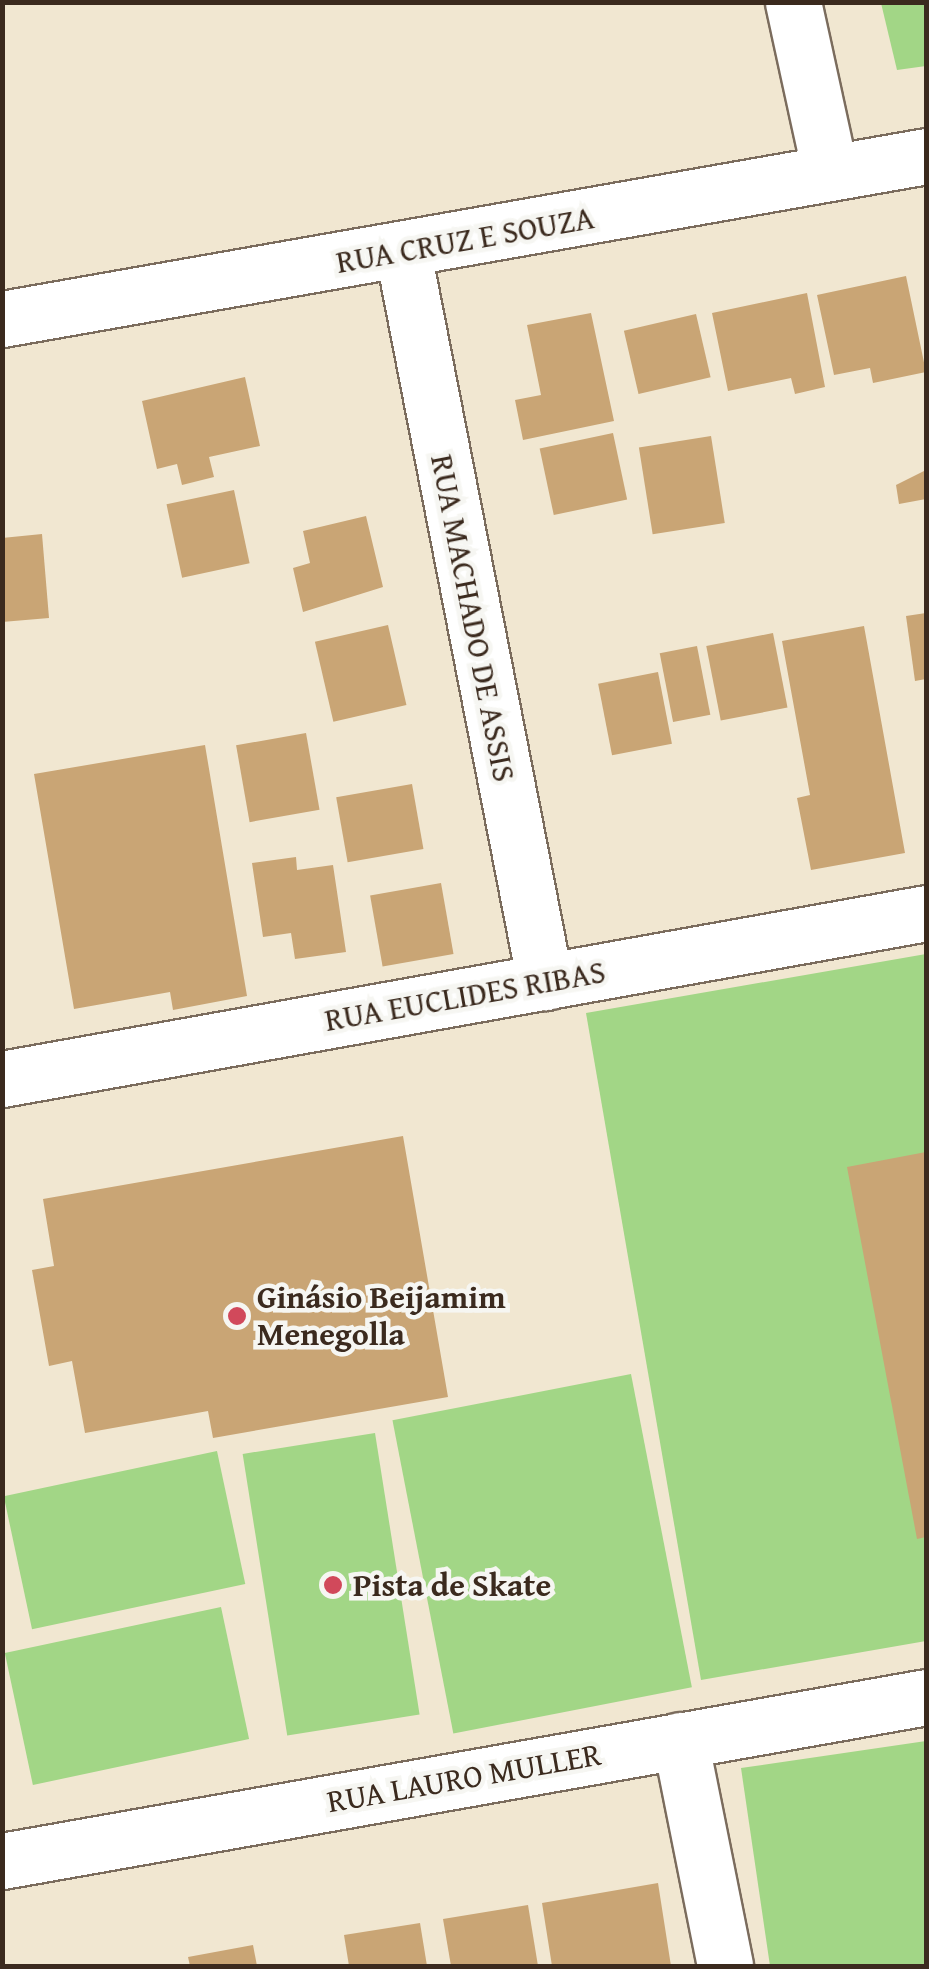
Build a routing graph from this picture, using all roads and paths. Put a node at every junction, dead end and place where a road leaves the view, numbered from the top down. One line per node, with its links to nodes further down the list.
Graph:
1 (793, 2): 3 (street)
2 (926, 156): 3 (street, RUA CRUZ E SOUZA)
3 (830, 172): 4 (street, RUA CRUZ E SOUZA)
4 (403, 253): 5 (street, RUA CRUZ E SOUZA); 7 (street, RUA MACHADO DE ASSIS)
5 (2, 319)
6 (926, 913): 7 (street, RUA EUCLIDES RIBAS)
7 (545, 982): 8 (street, RUA EUCLIDES RIBAS)
8 (2, 1079)
9 (926, 1697): 10 (street, RUA LAURO MULLER)
10 (680, 1740): 11 (street, RUA LAURO MULLER); 12 (street)
11 (2, 1860)
12 (726, 1966)

